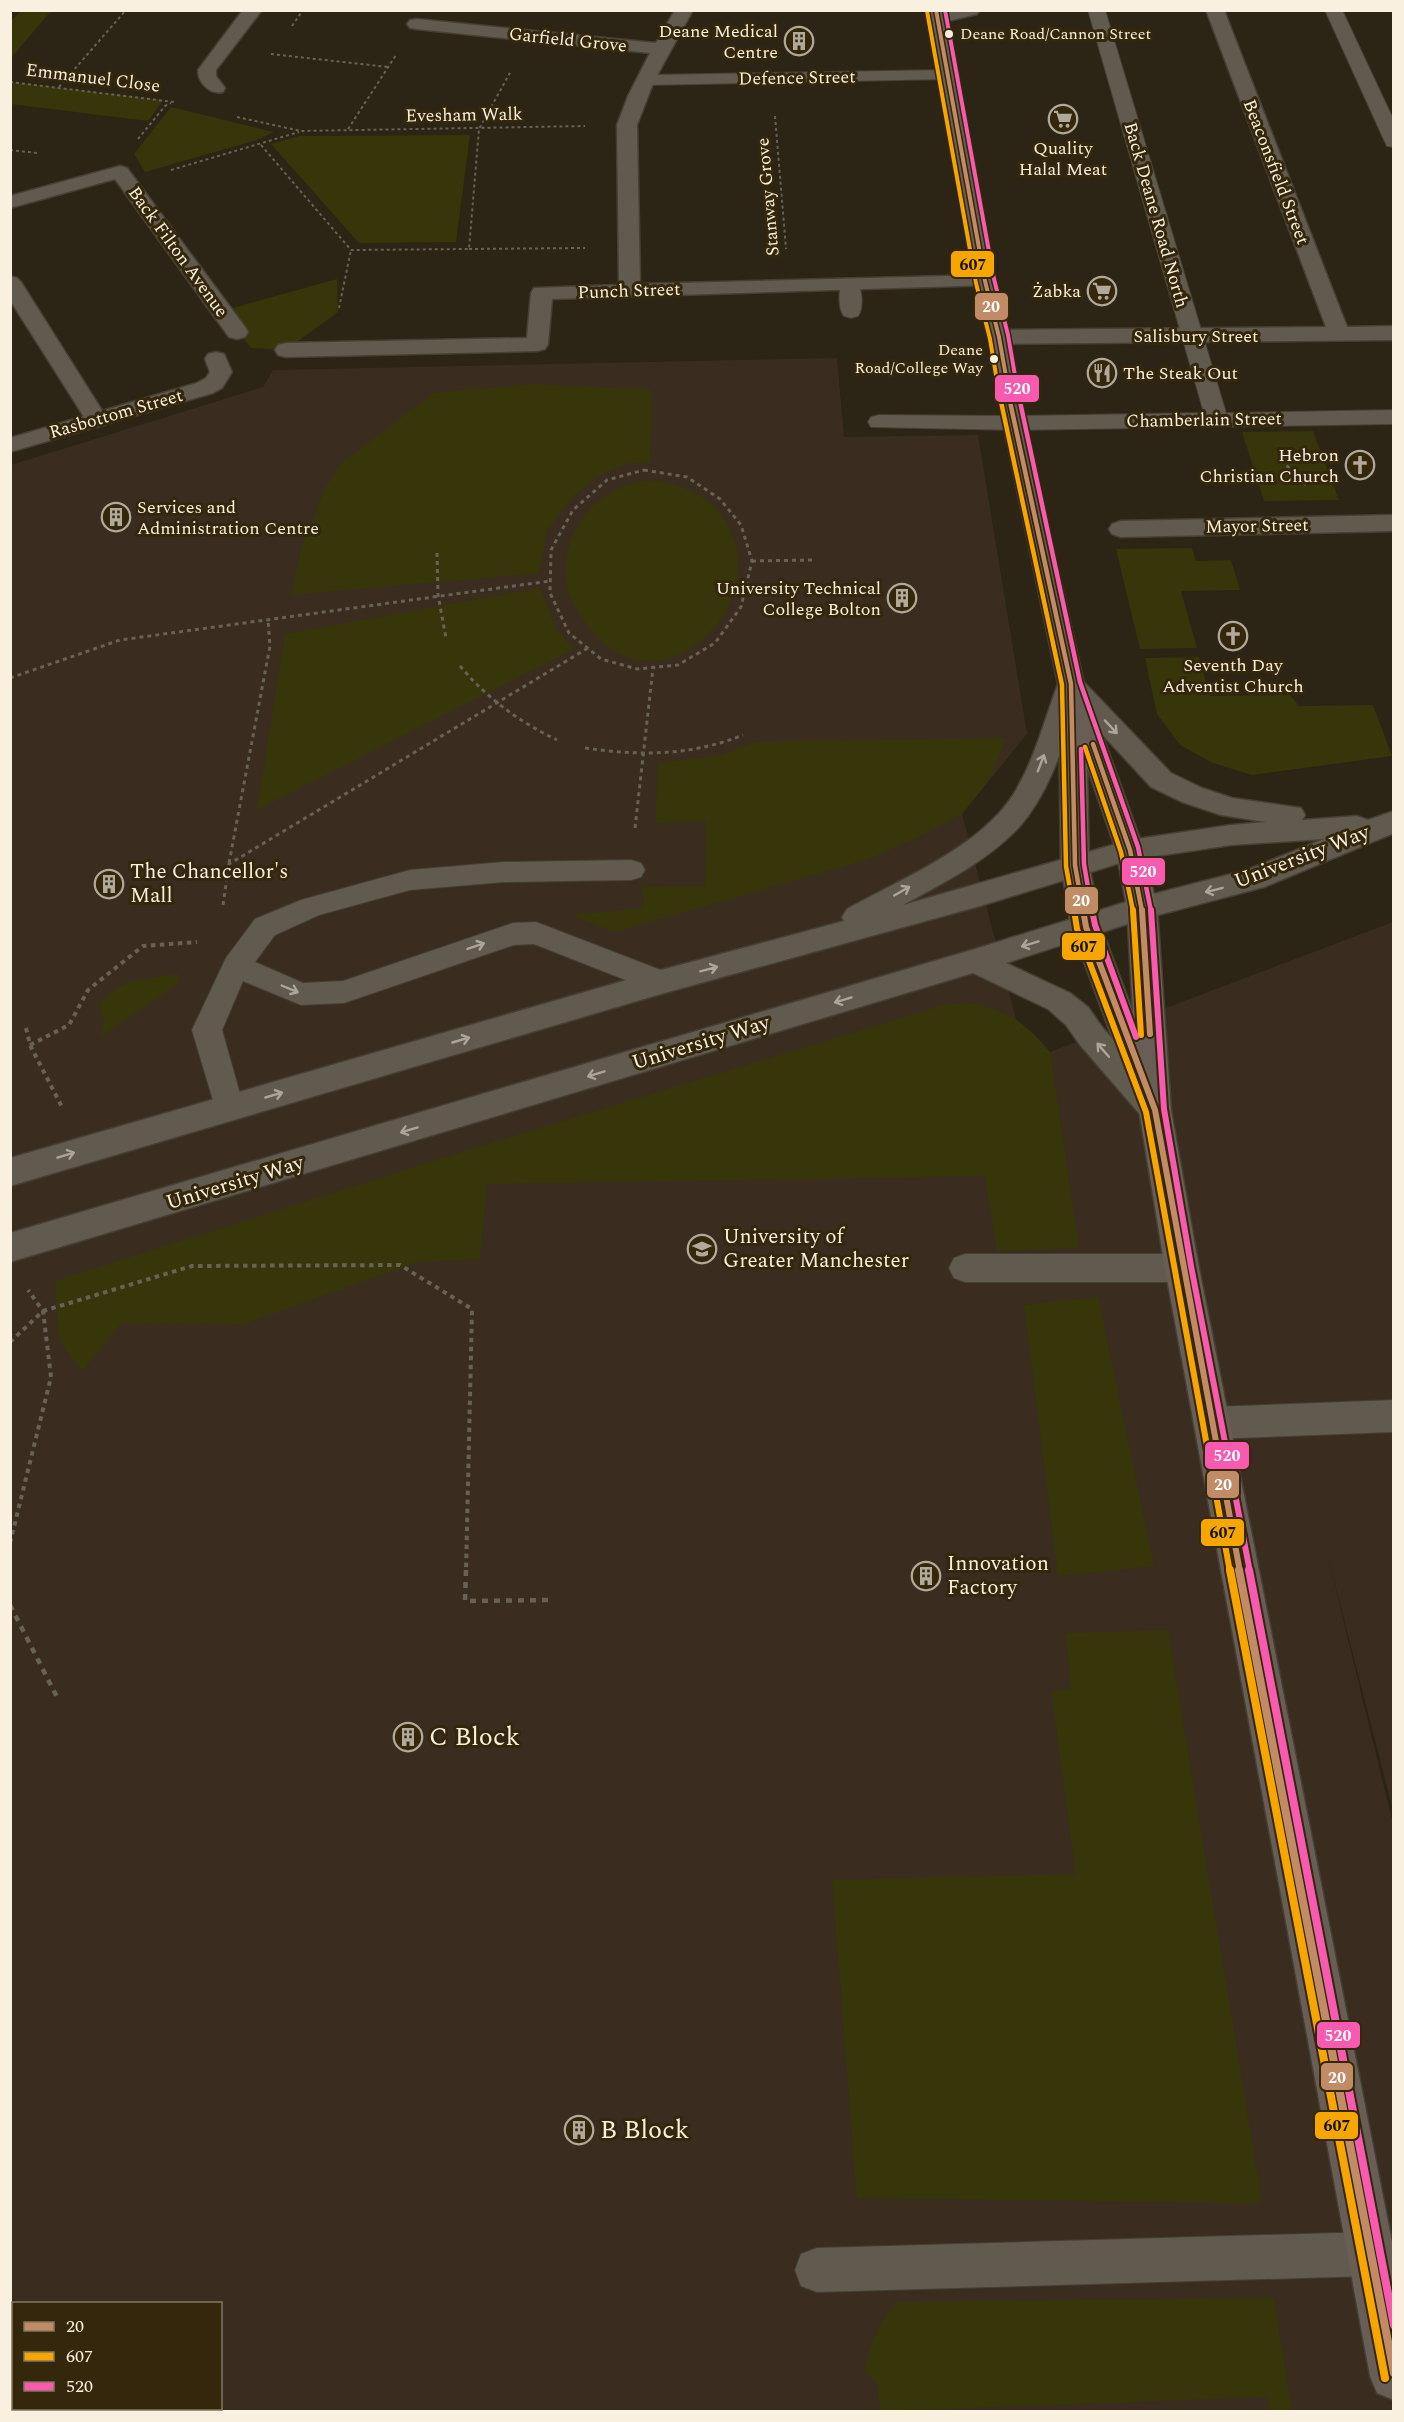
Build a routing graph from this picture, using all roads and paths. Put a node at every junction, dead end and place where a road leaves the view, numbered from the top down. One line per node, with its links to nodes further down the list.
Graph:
1 (126, 10): 20 (path)
2 (253, 10): 13 (street)
3 (684, 10): 14 (street)
4 (971, 10): 8 (street)
5 (1096, 10): 46 (lane, Back Deane Road North)
6 (1215, 10): 45 (street, Beaconsfield Street)
7 (1333, 10): 29 (lane)
8 (936, 15): 16 (main road)
9 (416, 24): 10 (street, Garfield Grove); 15 (path)
10 (472, 30): 11 (street, Garfield Grove); 12 (street)
11 (530, 36): 14 (street, Garfield Grove); 26 (path)
12 (463, 46)
13 (225, 47): 15 (path); 19 (street)
14 (663, 49): 17 (street)
15 (388, 67): 27 (path)
16 (946, 75): 17 (lane, Defence Street); 36 (main road)
17 (647, 80): 25 (street)
18 (10, 82): 20 (path, Emmanuel Close)
19 (214, 85): 21 (path)
20 (59, 88): 21 (path, Emmanuel Close)
21 (172, 102): 22 (path); 31 (path)
22 (183, 104)
23 (775, 106): 39 (path, Stanway Grove)
24 (236, 117): 28 (path, Evesham Walk)
25 (627, 125): 26 (path, Evesham Walk); 33 (street)
26 (479, 129): 27 (path, Evesham Walk); 34 (path)
27 (347, 130): 28 (path, Evesham Walk)
28 (300, 131): 30 (path, Evesham Walk)
29 (1394, 142)
30 (261, 145): 31 (path, Evesham Walk); 35 (path)
31 (123, 177): 32 (street); 43 (street, Back Filton Avenue)
32 (10, 202)
33 (630, 247): 34 (path); 40 (street)
34 (469, 249): 35 (path)
35 (351, 250): 42 (path)
36 (985, 281): 38 (street, Punch Street); 47 (main road)
37 (10, 282): 54 (street)
38 (850, 285): 39 (street, Punch Street); 41 (lane)
39 (789, 286): 40 (street, Punch Street)
40 (630, 290): 48 (street, Punch Street)
41 (851, 312)
42 (322, 321): 48 (street)
43 (237, 332)
44 (1394, 333): 45 (street, Salisbury Street)
45 (1339, 334): 46 (street, Salisbury Street)
46 (1191, 336): 47 (street, Salisbury Street); 52 (lane, Back Deane Road North)
47 (999, 337): 56 (main road)
48 (318, 348): 49 (street, Punch Street)
49 (286, 350)
50 (225, 371): 54 (street, Rasbottom Street)
51 (1394, 417): 53 (lane, Chamberlain Street)
52 (1217, 419): 53 (lane, Chamberlain Street); 56 (lane, Chamberlain Street)
53 (1241, 419): 59 (path)
54 (97, 420): 57 (street, Rasbottom Street)
55 (879, 422): 56 (lane, Chamberlain Street)
56 (1014, 423): 72 (main road)
57 (10, 446)
58 (1394, 523): 59 (street, Mayor Street)
59 (1348, 524): 60 (street, Mayor Street)
60 (1121, 530)
61 (437, 553): 65 (path)
62 (812, 560): 63 (path)
63 (752, 561): 64 (path); 70 (path)
64 (550, 581): 65 (path); 68 (path)
65 (438, 596): 66 (path); 67 (path)
66 (268, 620): 71 (path); 80 (path)
67 (446, 638)
68 (588, 648): 70 (path); 73 (path)
69 (460, 666): 73 (path)
70 (653, 668): 77 (path)
71 (10, 678)
72 (1071, 684): 78 (street, one-way to 78); 79 (main road); 81 (main road); 87 (street, one-way to 72)
73 (495, 705): 75 (path); 80 (path)
74 (743, 735): 77 (path)
75 (557, 740)
76 (585, 748): 77 (path)
77 (643, 754): 82 (path)
78 (1390, 822): 79 (street, University Way); 84 (street, University Way, one-way to 84)
79 (1130, 850): 81 (street, University Way); 84 (main road)
80 (229, 864): 83 (path)
81 (1075, 865): 85 (main road); 87 (street, University Way)
82 (631, 870): 89 (lane)
83 (222, 907)
84 (1142, 908): 85 (street, University Way); 94 (main road)
85 (1086, 927): 88 (street, University Way, one-way to 88); 94 (main road)
86 (207, 941): 92 (path)
87 (814, 941): 90 (street, University Way, one-way to 87)
88 (975, 961): 94 (street, one-way to 88); 97 (street, University Way, one-way to 97)
89 (236, 966): 90 (lane, one-way to 90); 93 (lane)
90 (661, 982): 93 (street, University Way, one-way to 90)
91 (26, 1028): 92 (path)
92 (30, 1045): 95 (path)
93 (229, 1108): 96 (street, University Way, one-way to 93)
94 (1155, 1110): 99 (main road)
95 (65, 1114)
96 (10, 1172)
97 (10, 1248)
98 (965, 1268): 99 (lane)
99 (1182, 1268): 104 (main road)
100 (27, 1289): 101 (path)
101 (43, 1311): 102 (path); 105 (path); 106 (path)
102 (10, 1342)
103 (1394, 1416): 104 (lane)
104 (1211, 1423): 109 (main road)
105 (10, 1543)
106 (552, 1600)
107 (10, 1605): 108 (path)
108 (59, 1701)
109 (1370, 2254): 110 (lane); 111 (main road)
110 (817, 2270)
111 (1394, 2376)

